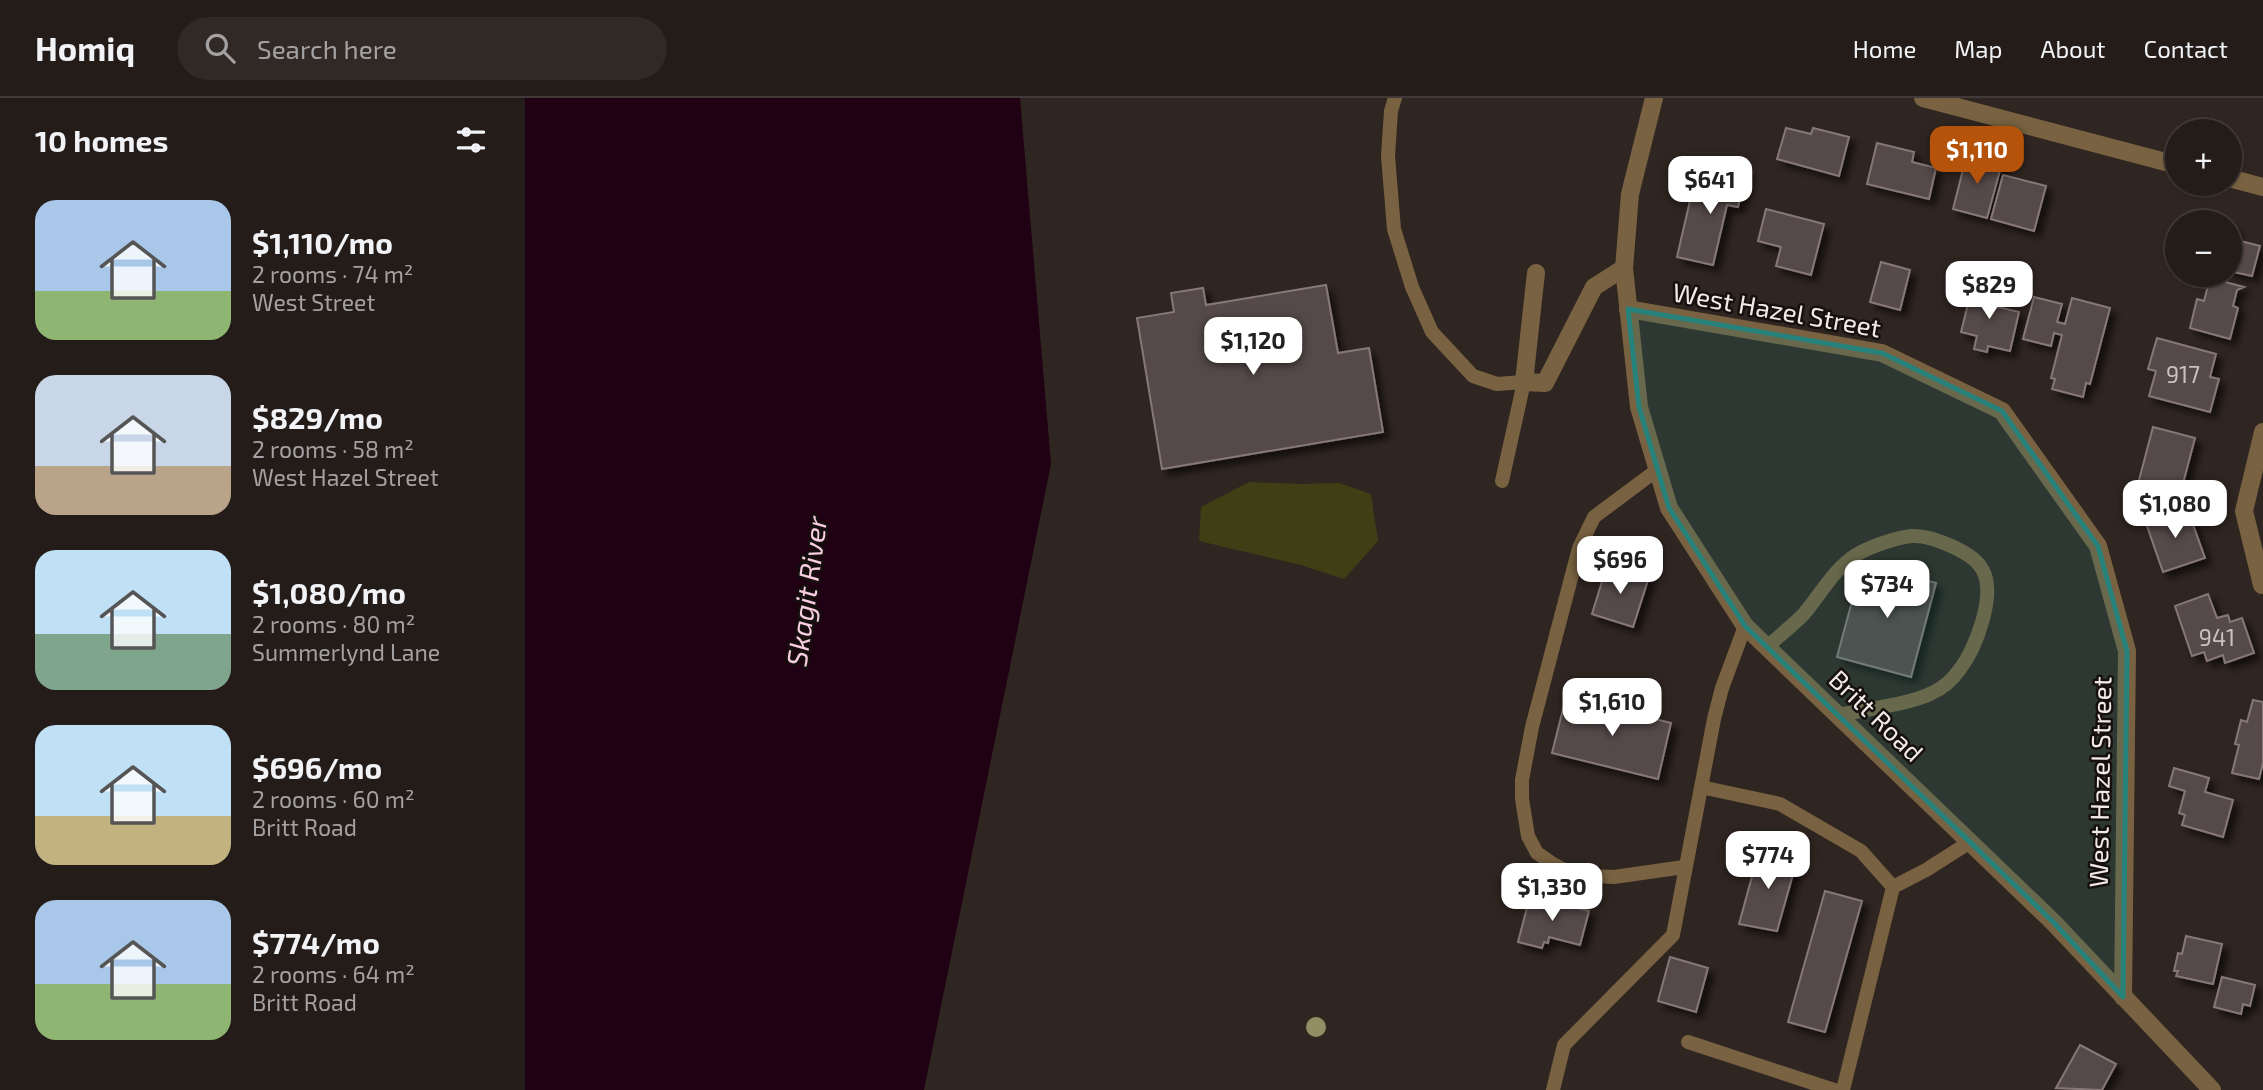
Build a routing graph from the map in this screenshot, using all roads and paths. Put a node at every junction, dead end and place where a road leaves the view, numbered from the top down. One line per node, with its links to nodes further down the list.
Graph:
1 (1395, 98): 10 (lane)
2 (1654, 98): 7 (street)
3 (1923, 98): 4 (street)
4 (2165, 161)
5 (2242, 181): 6 (street)
6 (2263, 187)
7 (1624, 268): 9 (street); 10 (street)
8 (1536, 273): 10 (street)
9 (1628, 309): 12 (street, Britt Road); 22 (street, West Hazel Street)
10 (1524, 382): 13 (lane)
11 (2263, 432): 14 (street)
12 (1657, 470): 15 (street, Britt Road); 20 (lane)
13 (1502, 481)
14 (2262, 585)
15 (1745, 626): 16 (street, Britt Road); 18 (lane)
16 (1767, 647): 17 (street, Britt Road); 17 (lane)
17 (1838, 715): 19 (street, Britt Road)
18 (1701, 788): 20 (lane); 21 (lane)
19 (1970, 842): 21 (lane); 22 (street, Britt Road)
20 (1684, 867): 24 (lane)
21 (1893, 887): 26 (lane)
22 (2123, 997): 27 (street, Britt Road)
23 (1688, 1042): 25 (lane)
24 (1553, 1090)
25 (1835, 1090)
26 (1843, 1090)
27 (2212, 1090)

